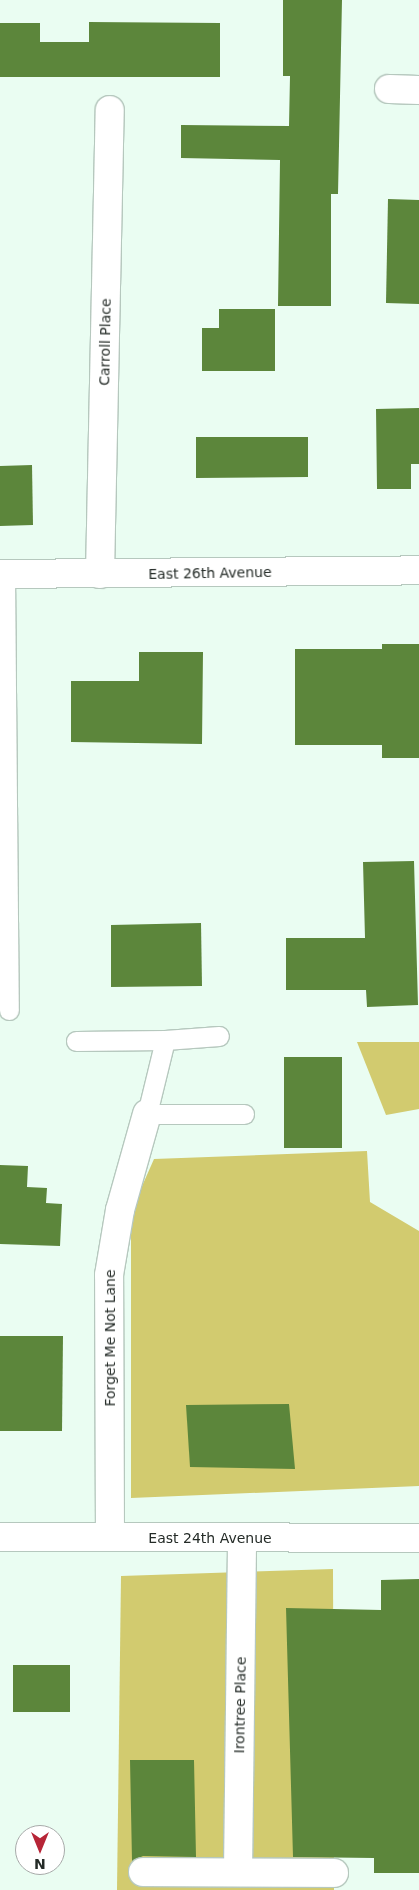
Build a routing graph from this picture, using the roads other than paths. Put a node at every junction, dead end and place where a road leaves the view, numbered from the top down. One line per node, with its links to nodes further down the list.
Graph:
1 (389, 90): 2 (street)
2 (419, 90)
3 (110, 110): 6 (street, Carroll Place)
4 (419, 570): 6 (street, East 26th Avenue)
5 (3, 574): 6 (street, East 26th Avenue); 7 (lane)
6 (100, 574)
7 (9, 1010)
8 (219, 1036): 9 (lane)
9 (165, 1040): 10 (lane); 11 (lane)
10 (76, 1041)
11 (147, 1114): 12 (lane); 14 (street, Forget Me Not Lane)
12 (244, 1114)
13 (0, 1537): 14 (street, East 24th Avenue)
14 (110, 1537): 15 (street, East 24th Avenue)
15 (242, 1538): 16 (street, East 24th Avenue); 18 (street, Irontree Place)
16 (419, 1538)
17 (143, 1872): 18 (street)
18 (238, 1872): 19 (street)
19 (334, 1873)

